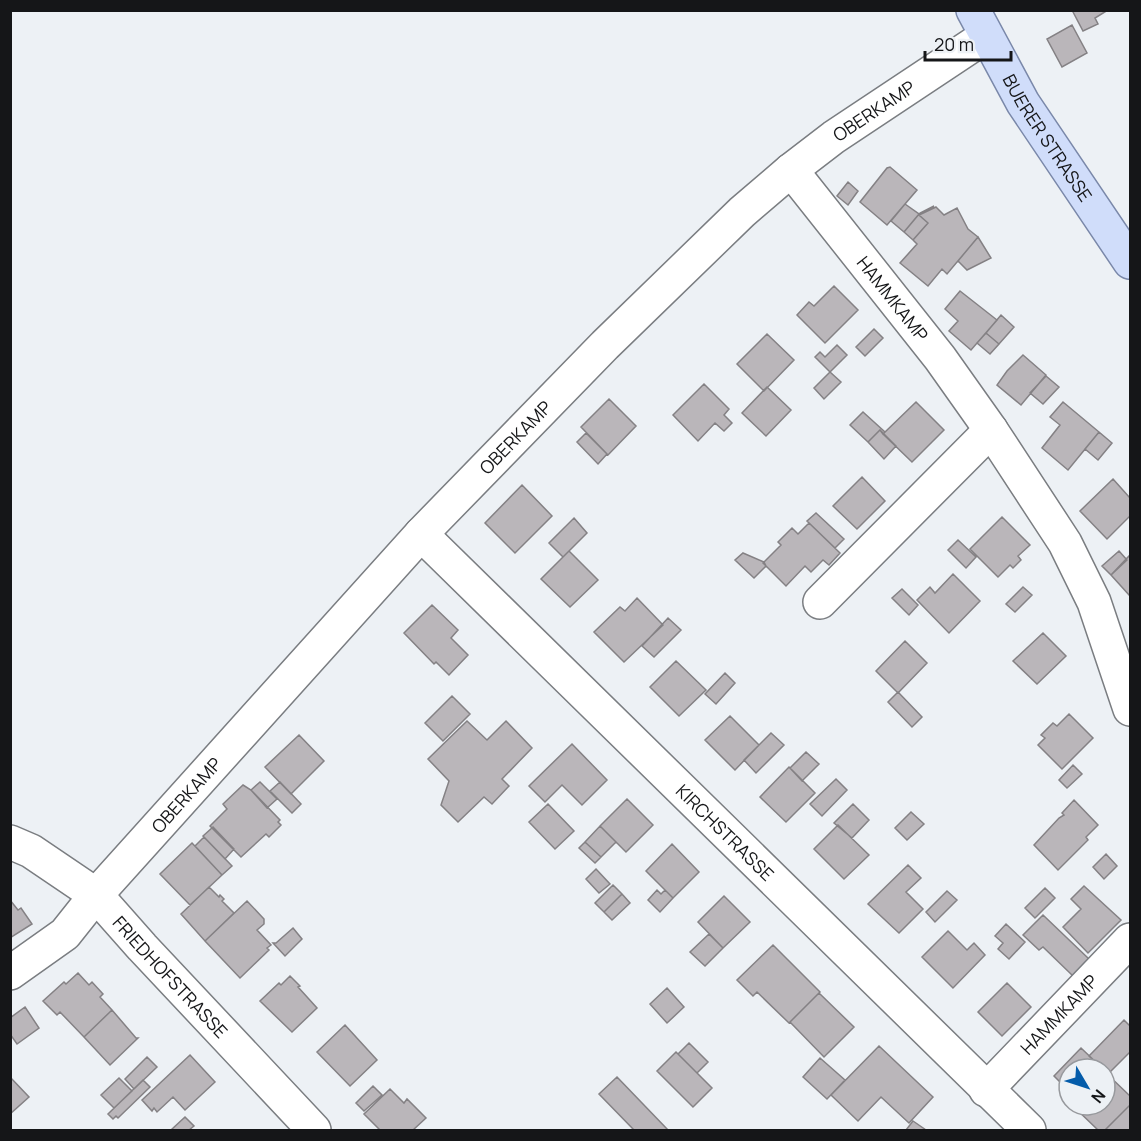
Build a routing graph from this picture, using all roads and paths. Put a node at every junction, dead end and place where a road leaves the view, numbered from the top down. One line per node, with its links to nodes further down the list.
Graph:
1 (980, 23): 2 (street, OBERKAMP); 3 (main road, BUERER STRASSE)
2 (791, 170): 4 (street, HAMMKAMP); 5 (street, OBERKAMP)
3 (1131, 262)
4 (991, 430): 6 (street); 7 (street, HAMMKAMP)
5 (421, 534): 9 (street, OBERKAMP); 12 (street, KIRCHSTRASSE)
6 (820, 602)
7 (1131, 709)
8 (10, 842): 9 (street, FRIEDHOFSTRASSE)
9 (96, 895): 11 (street, OBERKAMP); 13 (street, FRIEDHOFSTRASSE)
10 (1131, 939): 12 (street, HAMMKAMP)
11 (10, 973)
12 (986, 1090): 14 (street, KIRCHSTRASSE)
13 (314, 1131)
14 (1029, 1131)

